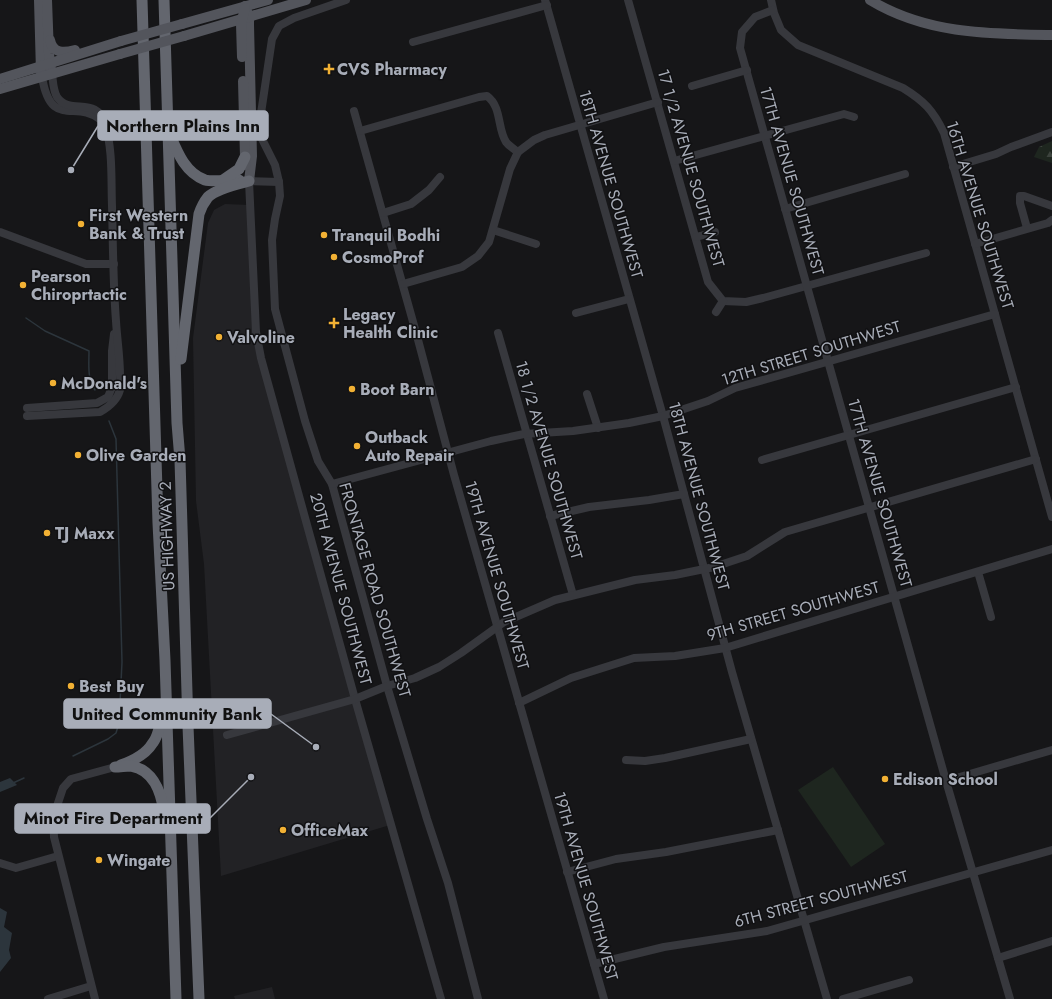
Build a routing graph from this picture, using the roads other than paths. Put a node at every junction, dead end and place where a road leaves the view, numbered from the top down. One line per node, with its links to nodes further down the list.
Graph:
1 (39, 0): 25 (main road)
2 (47, 0): 18 (main road)
3 (136, 0): 21 (highway)
4 (142, 0): 21 (highway, US HIGHWAY 2)
5 (164, 0): 34 (highway, US HIGHWAY 2)
6 (268, 0): 12 (main road)
7 (306, 0): 15 (main road)
8 (346, 0): 46 (street, FRONTAGE ROAD SOUTHWEST)
9 (628, 0): 29 (street, 17 1/2 AVENUE SOUTHWEST)
10 (771, 0): 14 (street, 16TH AVENUE SOUTHWEST)
11 (870, 0): 17 (main road)
12 (244, 3): 15 (main road, 20TH AVENUE SOUTHWEST); 22 (main road, bridge)
13 (546, 3): 19 (street); 33 (street, 18TH AVENUE SOUTHWEST)
14 (773, 10): 24 (street, 17TH AVENUE SOUTHWEST); 41 (street, 16TH AVENUE SOUTHWEST)
15 (246, 18): 16 (main road); 20 (main road, 20TH AVENUE SOUTHWEST); 45 (main road, 20TH AVENUE SOUTHWEST)
16 (201, 31): 20 (main road); 23 (main road, bridge)
17 (1052, 35)
18 (49, 37): 22 (main road); 23 (main road)
19 (413, 42)
20 (242, 43): 39 (main road, 20TH AVENUE SOUTHWEST)
21 (143, 44): 95 (highway, US HIGHWAY 2)
22 (104, 46): 23 (main road)
23 (51, 69): 25 (main road); 32 (street)
24 (747, 70): 27 (street); 37 (street, 17TH AVENUE SOUTHWEST)
25 (41, 72): 26 (main road); 28 (main road); 32 (street)
26 (0, 79)
27 (692, 86)
28 (0, 89)
29 (658, 102): 33 (street); 40 (street, 17 1/2 AVENUE SOUTHWEST)
30 (354, 111): 35 (street, 19TH AVENUE SOUTHWEST)
31 (854, 117): 37 (street)
32 (105, 123): 59 (street)
33 (580, 125): 38 (street); 62 (street, 18TH AVENUE SOUTHWEST)
34 (169, 131): 44 (highway); 73 (highway, US HIGHWAY 2)
35 (360, 131): 38 (street); 49 (street, 19TH AVENUE SOUTHWEST)
36 (1052, 132): 41 (street)
37 (765, 136): 40 (street); 48 (street, 17TH AVENUE SOUTHWEST)
38 (518, 152): 52 (street)
39 (245, 157): 44 (highway); 45 (main road, 20TH AVENUE SOUTHWEST)
40 (674, 162): 55 (street, 17 1/2 AVENUE SOUTHWEST)
41 (953, 167): 57 (street, 16TH AVENUE SOUTHWEST)
42 (905, 174): 48 (street)
43 (440, 177): 49 (street)
44 (223, 180): 45 (highway)
45 (249, 181): 46 (street); 73 (highway); 96 (street, 20TH AVENUE SOUTHWEST)
46 (279, 182): 80 (street, FRONTAGE ROAD SOUTHWEST)
47 (1052, 206): 51 (street)
48 (785, 209): 61 (street, 17TH AVENUE SOUTHWEST)
49 (383, 213): 60 (street, 19TH AVENUE SOUTHWEST)
50 (1052, 220): 51 (street)
51 (1027, 228): 57 (street)
52 (493, 230): 56 (street); 60 (street)
53 (0, 232): 59 (street)
54 (716, 232): 55 (street)
55 (696, 237): 63 (street, 17 1/2 AVENUE SOUTHWEST)
56 (536, 244)
57 (975, 244): 66 (street, 16TH AVENUE SOUTHWEST)
58 (926, 253): 61 (street)
59 (114, 264): 71 (street)
60 (403, 284): 77 (street, 19TH AVENUE SOUTHWEST)
61 (807, 285): 63 (street); 68 (street, 17TH AVENUE SOUTHWEST)
62 (629, 299): 65 (street); 72 (street, 18TH AVENUE SOUTHWEST)
63 (723, 301): 64 (street)
64 (716, 312)
65 (576, 313)
66 (995, 314): 68 (street, 12TH STREET SOUTHWEST); 69 (street, 16TH AVENUE SOUTHWEST)
67 (498, 333): 75 (street, 18 1/2 AVENUE SOUTHWEST)
68 (828, 361): 72 (street, 12TH STREET SOUTHWEST); 76 (street, 17TH AVENUE SOUTHWEST)
69 (1016, 387): 76 (street); 78 (street, 16TH AVENUE SOUTHWEST)
70 (588, 394): 74 (street)
71 (27, 412)
72 (663, 416): 74 (street, 12TH STREET SOUTHWEST); 81 (street, 18TH AVENUE SOUTHWEST)
73 (177, 423): 120 (highway, US HIGHWAY 2)
74 (598, 428): 75 (street, 12TH STREET SOUTHWEST)
75 (527, 434): 77 (street, 12TH STREET SOUTHWEST); 84 (street, 18 1/2 AVENUE SOUTHWEST)
76 (849, 434): 79 (street); 83 (street, 17TH AVENUE SOUTHWEST)
77 (448, 453): 80 (street, 12TH STREET SOUTHWEST); 92 (street, 19TH AVENUE SOUTHWEST)
78 (1036, 458): 82 (street, 16TH AVENUE SOUTHWEST); 83 (street)
79 (762, 460)
80 (332, 484): 94 (street, FRONTAGE ROAD SOUTHWEST)
81 (684, 494): 84 (street); 87 (street, 18TH AVENUE SOUTHWEST)
82 (1049, 495): 85 (street, 16TH AVENUE SOUTHWEST)
83 (870, 508): 87 (street); 90 (street, 17TH AVENUE SOUTHWEST)
84 (550, 516): 89 (street, 18 1/2 AVENUE SOUTHWEST)
85 (1052, 517)
86 (1052, 549): 88 (street, 9TH STREET SOUTHWEST)
87 (704, 569): 89 (street); 93 (street, 18TH AVENUE SOUTHWEST)
88 (978, 572): 90 (street, 9TH STREET SOUTHWEST); 91 (street)
89 (573, 595): 92 (street)
90 (895, 596): 93 (street, 9TH STREET SOUTHWEST); 103 (street, 17TH AVENUE SOUTHWEST)
91 (991, 617)
92 (497, 626): 94 (street); 97 (street, 19TH AVENUE SOUTHWEST)
93 (725, 648): 97 (street, 9TH STREET SOUTHWEST); 99 (street, 18TH AVENUE SOUTHWEST)
94 (387, 686): 96 (street); 122 (street, FRONTAGE ROAD SOUTHWEST)
95 (166, 692): 102 (highway); 107 (highway, US HIGHWAY 2)
96 (355, 699): 98 (street); 121 (street, 20TH AVENUE SOUTHWEST)
97 (519, 702): 109 (street, 19TH AVENUE SOUTHWEST)
98 (227, 735)
99 (751, 739): 101 (street); 104 (street, 18TH AVENUE SOUTHWEST)
100 (1052, 750): 103 (street)
101 (626, 760)
102 (115, 767): 106 (street); 107 (highway)
103 (946, 781): 110 (street, 17TH AVENUE SOUTHWEST)
104 (778, 830): 109 (street); 111 (street, 18TH AVENUE SOUTHWEST)
105 (1052, 850): 110 (street, 6TH STREET SOUTHWEST)
106 (58, 856): 108 (street); 116 (street)
107 (171, 857): 117 (highway, US HIGHWAY 2)
108 (0, 863)
109 (567, 872): 114 (street, 19TH AVENUE SOUTHWEST)
110 (973, 873): 111 (street, 6TH STREET SOUTHWEST); 113 (street, 17TH AVENUE SOUTHWEST)
111 (804, 920): 114 (street, 6TH STREET SOUTHWEST); 124 (street, 18TH AVENUE SOUTHWEST)
112 (1052, 941): 113 (street)
113 (998, 958): 126 (street, 17TH AVENUE SOUTHWEST)
114 (594, 964): 123 (street, 19TH AVENUE SOUTHWEST)
115 (910, 980): 125 (street)
116 (91, 986): 118 (street); 119 (street)
117 (176, 998)
118 (48, 999)
119 (95, 999)
120 (199, 999)
121 (441, 999)
122 (478, 999)
123 (604, 999)
124 (827, 999)
125 (843, 999)
126 (1010, 999)

